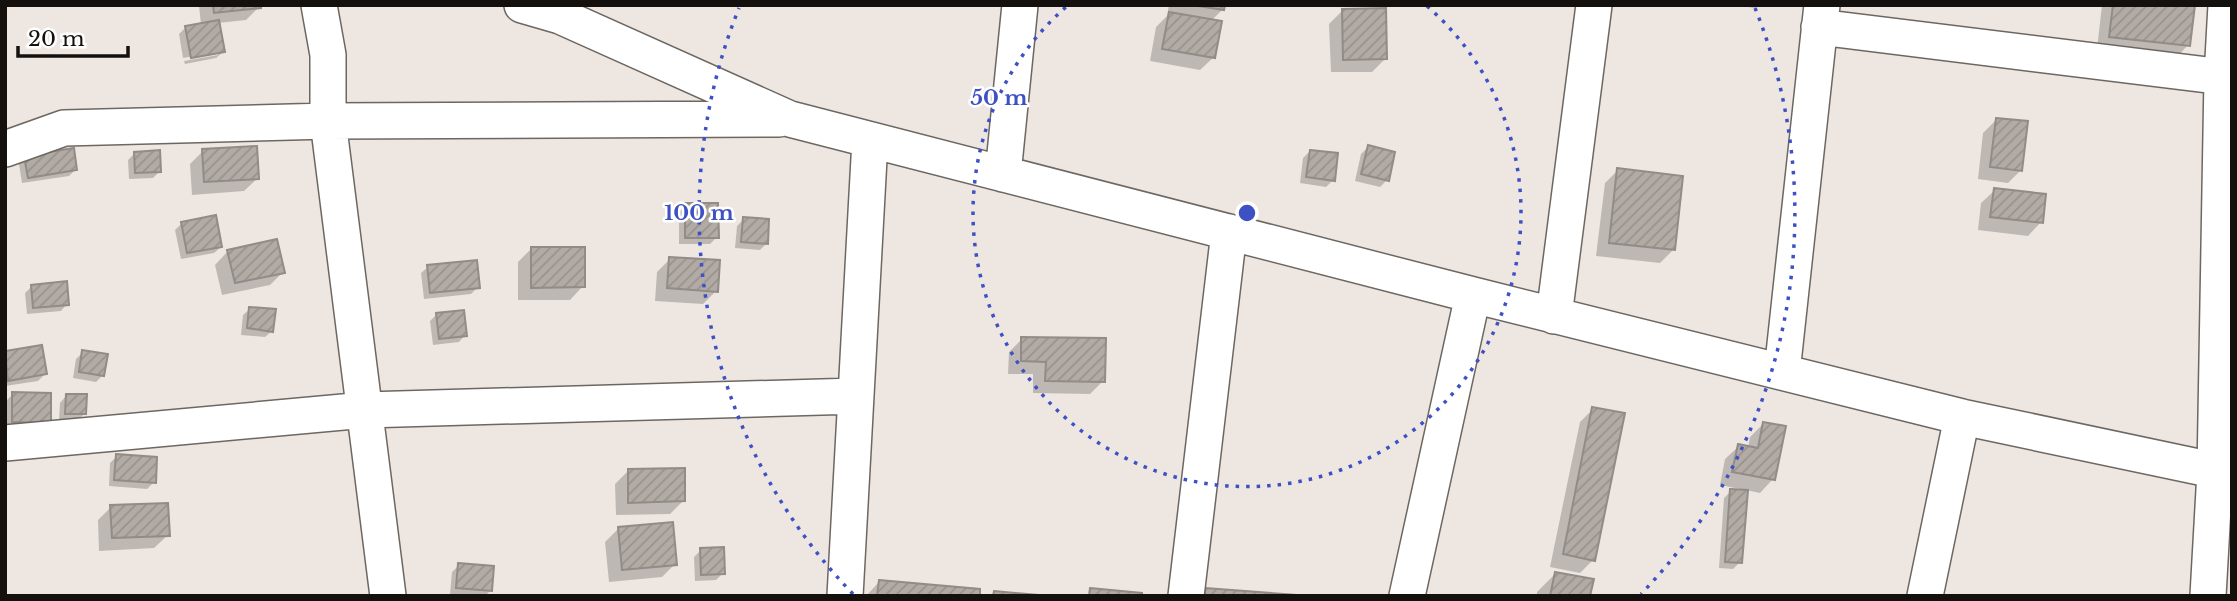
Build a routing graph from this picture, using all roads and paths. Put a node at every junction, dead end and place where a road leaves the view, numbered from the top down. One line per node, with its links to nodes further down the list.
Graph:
1 (319, 5): 9 (street)
2 (522, 5): 8 (street)
3 (1020, 5): 12 (street)
4 (1594, 5): 15 (street)
5 (2226, 5): 7 (street)
6 (1820, 16): 7 (street); 16 (street)
7 (2227, 77): 21 (street)
8 (790, 119): 9 (street); 10 (street)
9 (328, 121): 11 (street); 18 (street)
10 (870, 140): 12 (street); 17 (street)
11 (5, 149)
12 (1003, 174): 13 (street)
13 (1228, 232): 14 (street); 24 (street)
14 (1473, 295): 15 (street); 25 (street)
15 (1554, 316): 16 (street)
16 (1782, 372): 19 (street)
17 (856, 396): 18 (street); 23 (street)
18 (365, 410): 20 (street); 22 (street)
19 (1962, 417): 21 (street); 26 (street)
20 (5, 443)
21 (2224, 473): 27 (street)
22 (388, 596)
23 (845, 596)
24 (1185, 596)
25 (1408, 596)
26 (1925, 596)
27 (2208, 596)

